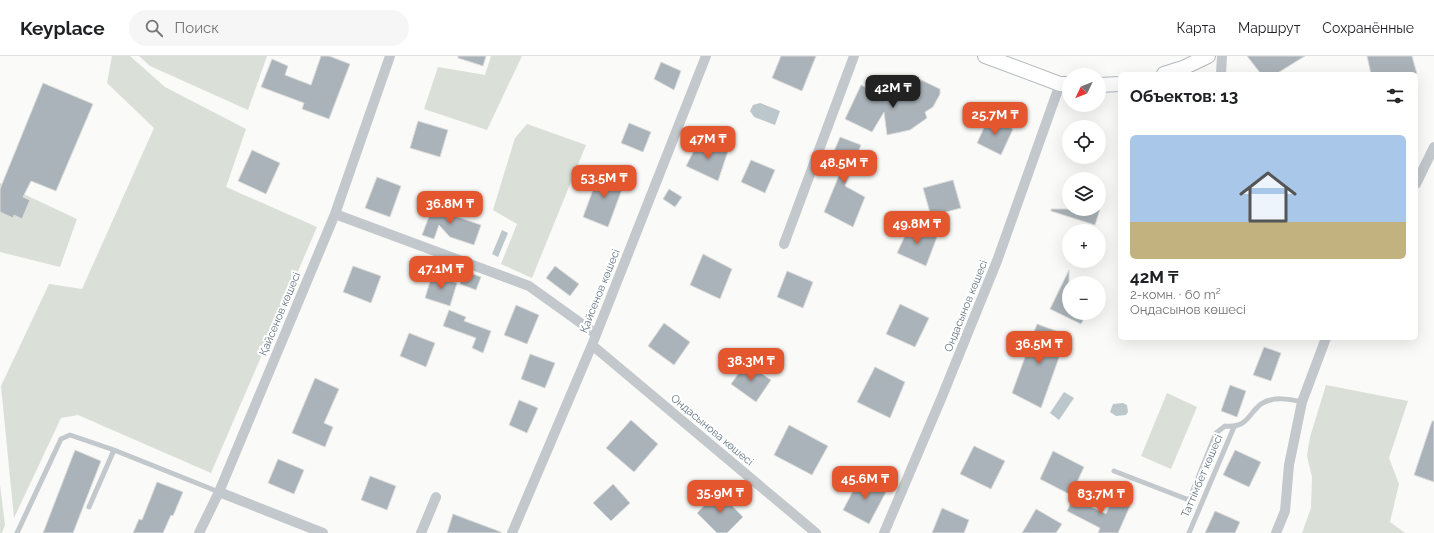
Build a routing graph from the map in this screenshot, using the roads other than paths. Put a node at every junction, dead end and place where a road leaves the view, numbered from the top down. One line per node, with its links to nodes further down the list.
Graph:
1 (390, 56): 15 (street, Қайсенов көшесі)
2 (706, 56): 17 (street, Қайсенов көшесі)
3 (854, 56): 16 (street)
4 (985, 56): 9 (street)
5 (1208, 56): 7 (street)
6 (1222, 56): 8 (street)
7 (1170, 72)
8 (1221, 72)
9 (1062, 83)
10 (1118, 84): 11 (street)
11 (1106, 85)
12 (1062, 92): 33 (street, Ондасынов көшесі)
13 (1434, 147): 14 (street)
14 (1418, 180)
15 (335, 214): 17 (street); 24 (street, Қайсенов көшесі)
16 (784, 244)
17 (596, 334): 19 (street, Қайсенов көшесі)
18 (1325, 340): 20 (street)
19 (592, 345): 31 (street, Қайсенов көшесі); 32 (street, Ондасынова көшесі)
20 (1302, 402): 21 (lane, Таттімбет көшесі); 35 (street)
21 (1234, 427): 23 (lane, Таттімбет көшесі); 34 (lane, Таттімбет көшесі)
22 (114, 450): 24 (lane); 26 (lane); 27 (lane)
23 (1114, 471)
24 (219, 492): 28 (street, Қайсенов көшесі); 29 (street)
25 (436, 497): 30 (street)
26 (89, 507)
27 (17, 533)
28 (199, 533)
29 (324, 533)
30 (421, 533)
31 (512, 533)
32 (816, 533)
33 (884, 533)
34 (1189, 533)
35 (1276, 533)

